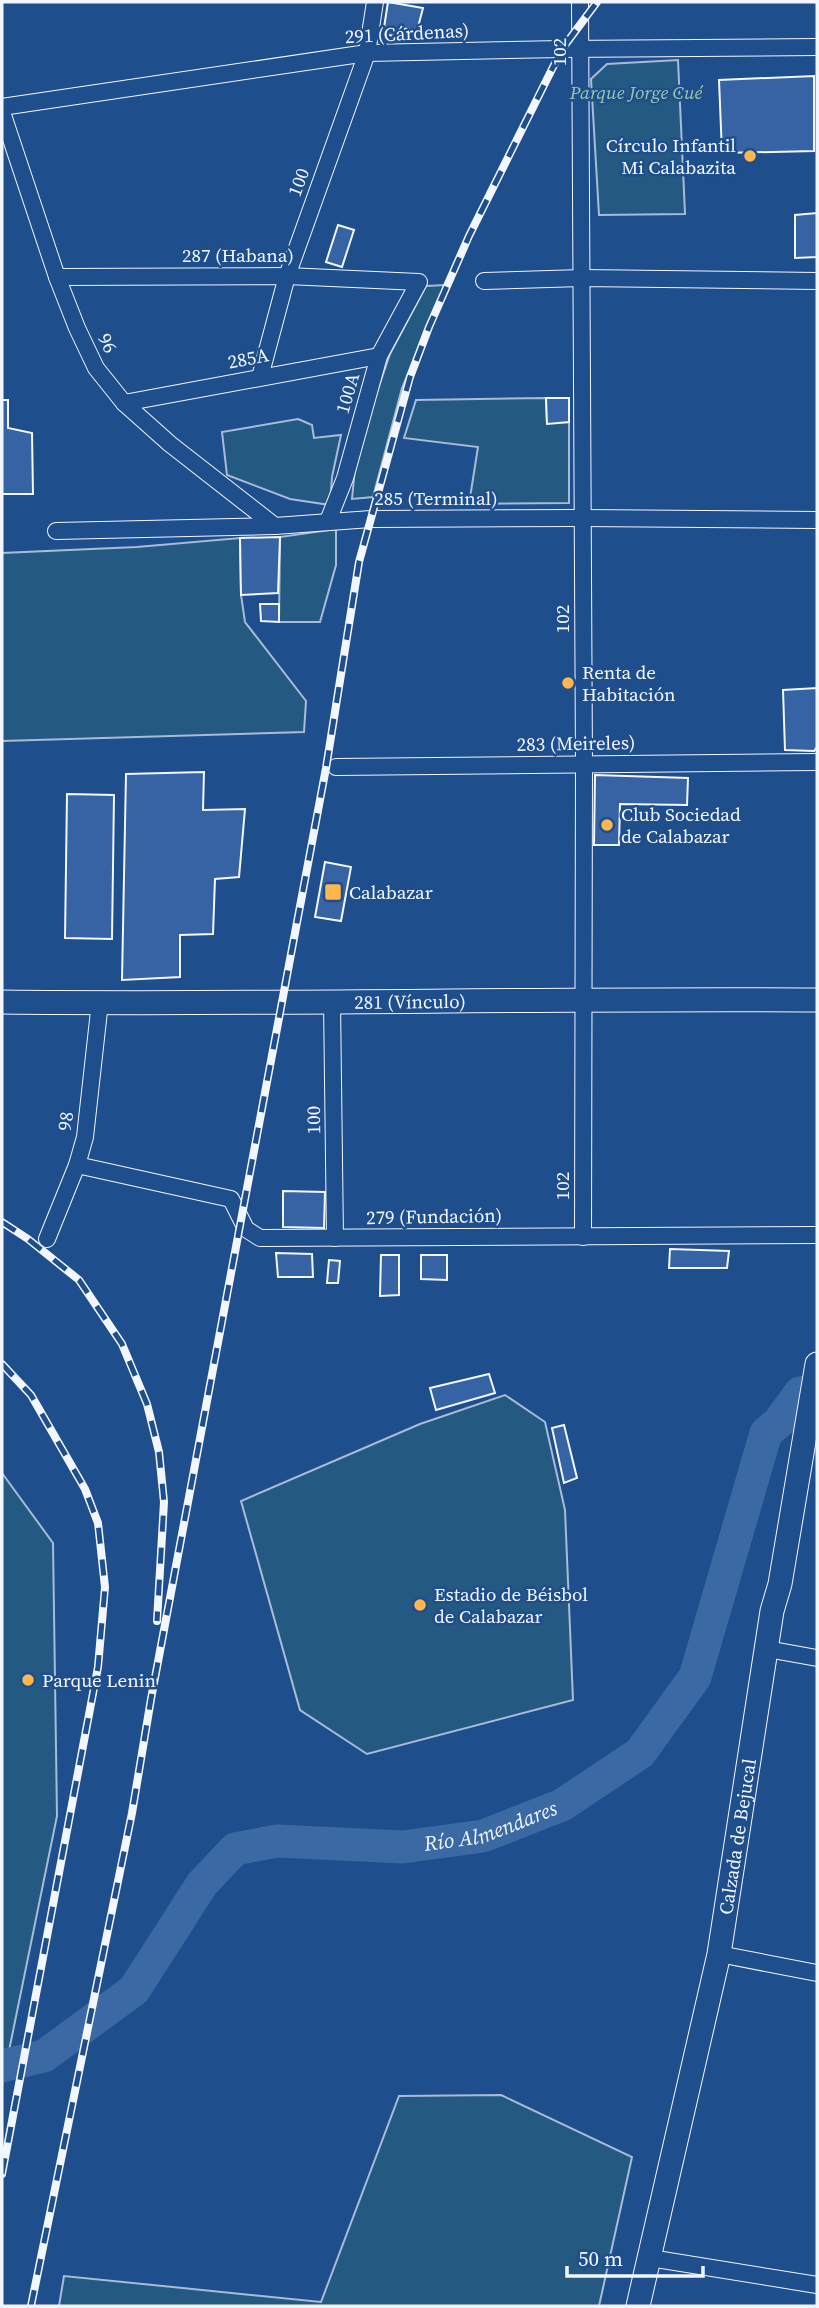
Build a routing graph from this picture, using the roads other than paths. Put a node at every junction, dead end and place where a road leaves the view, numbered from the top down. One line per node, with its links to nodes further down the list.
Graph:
1 (375, 2): 5 (street, 100)
2 (580, 2): 4 (street, 102)
3 (817, 47): 4 (street, 291 (Cárdenas))
4 (580, 49): 5 (street, 291 (Cárdenas)); 9 (street, 102)
5 (367, 53): 6 (street, 291 (Cárdenas)); 8 (street, 100)
6 (2, 109): 7 (street, 96)
7 (57, 276): 8 (street, 287 (Habana)); 15 (street, 96)
8 (286, 276): 12 (street, 287 (Habana)); 14 (street, 100)
9 (582, 278): 10 (street); 11 (street); 16 (street, 102)
10 (484, 281)
11 (817, 281)
12 (419, 282): 13 (street, 100A)
13 (379, 356): 14 (street, 285A); 18 (street, 100A)
14 (260, 377): 15 (street, 285A)
15 (124, 403): 19 (street, 96)
16 (582, 518): 17 (street, 285 (Terminal)); 18 (street, 285 (Terminal)); 22 (street, 102)
17 (817, 520)
18 (328, 521): 19 (street, 285 (Terminal))
19 (275, 526): 20 (street, 285 (Terminal))
20 (56, 531)
21 (817, 762): 22 (street, 283 (Meireles))
22 (584, 764): 23 (street, 283 (Meireles)); 24 (street, 102)
23 (336, 767)
24 (583, 999): 25 (main road, 281 (Vínculo)); 26 (main road, 281 (Vínculo)); 31 (street, 102)
25 (817, 1000)
26 (332, 1001): 28 (main road, 281 (Vínculo)); 32 (street, 100)
27 (2, 1002): 28 (main road, 281 (Vínculo))
28 (100, 1002): 29 (street, 98)
29 (77, 1165): 32 (street, 279 (Fundación)); 33 (street, 98)
30 (817, 1235): 31 (street, 279 (Fundación))
31 (583, 1237): 32 (street, 279 (Fundación))
32 (335, 1238)
33 (47, 1239)
34 (817, 1364): 35 (main road, Calzada de Bejucal)
35 (767, 1649): 36 (street); 37 (main road, Calzada de Bejucal)
36 (817, 1658)
37 (719, 1954): 38 (street); 39 (main road, Calzada de Bejucal)
38 (817, 1972)
39 (650, 2258): 40 (street); 41 (main road, Calzada de Bejucal)
40 (817, 2285)
41 (638, 2306)

